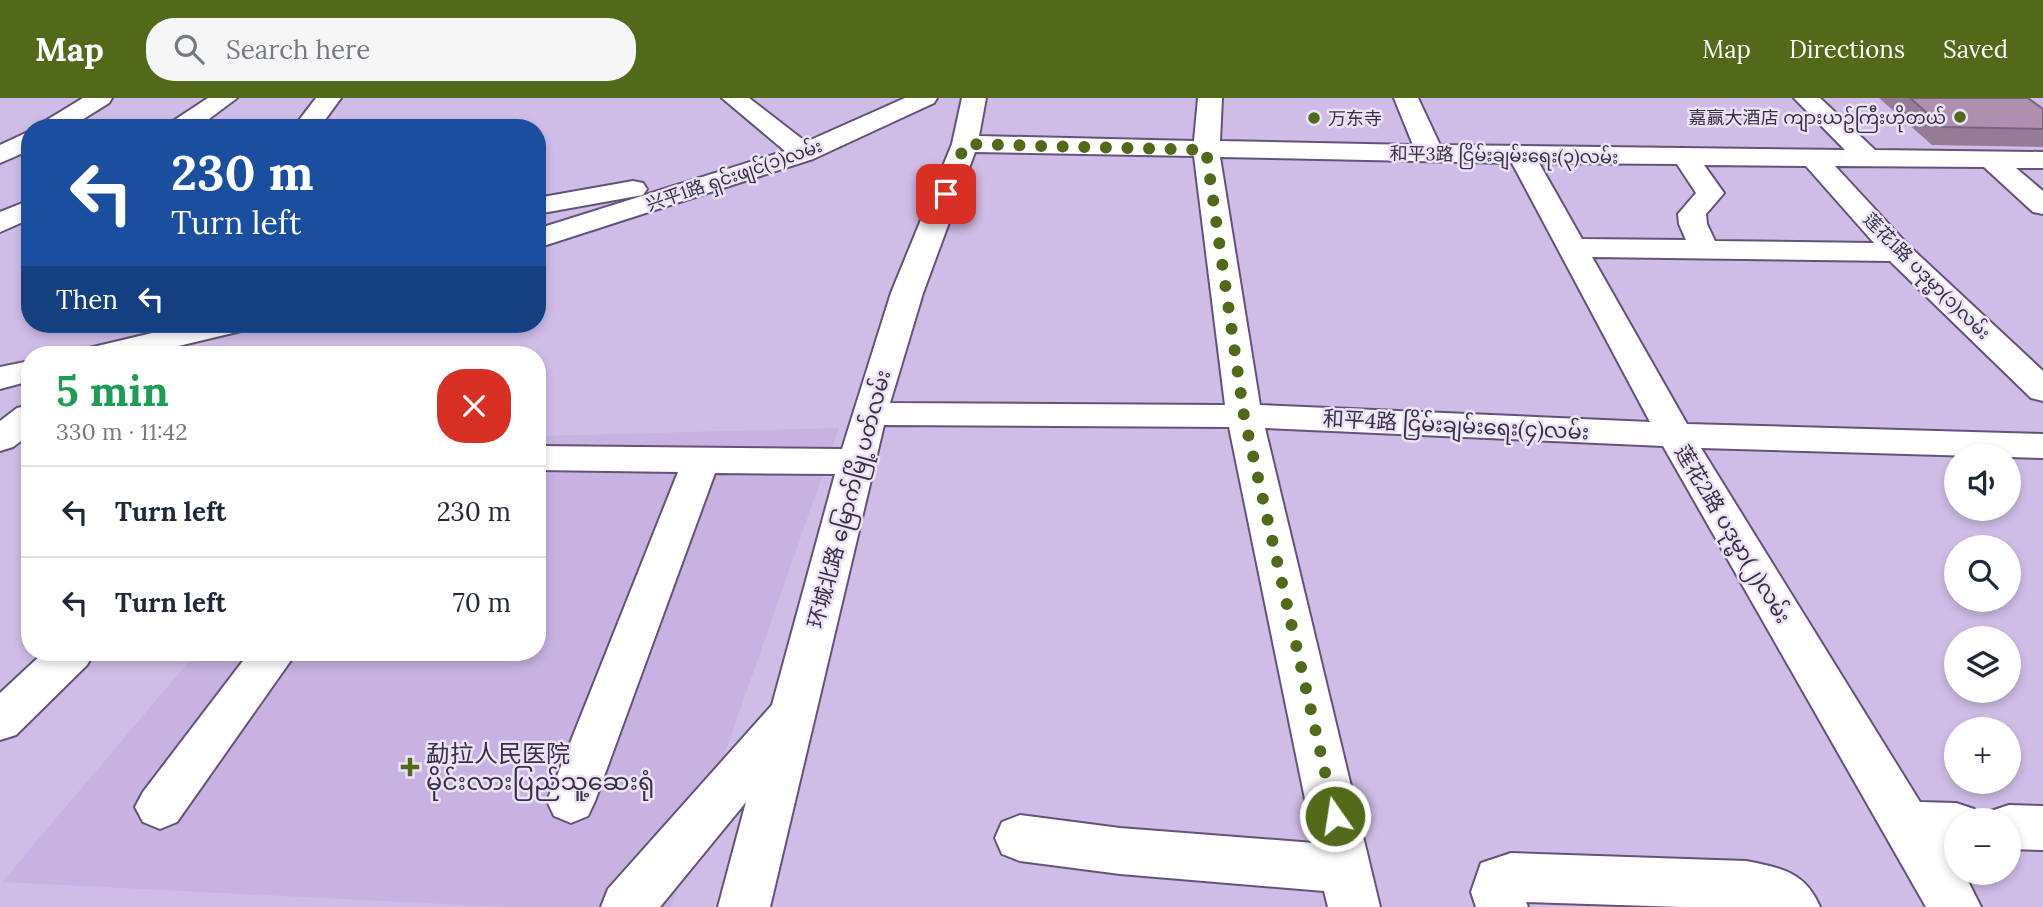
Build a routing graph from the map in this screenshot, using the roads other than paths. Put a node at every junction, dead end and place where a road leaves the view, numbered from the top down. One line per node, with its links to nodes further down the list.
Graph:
1 (100, 98): 10 (street)
2 (225, 98): 11 (street)
3 (329, 98): 12 (street)
4 (734, 98): 16 (street)
5 (925, 98): 16 (street, 兴平1路 ရှင်းဖျင်(၁)လမ်း)
6 (974, 98): 14 (street, 环城北路 မြောက်မြို့ပတ်လမ်း)
7 (1210, 98): 15 (street)
8 (1406, 98): 17 (street)
9 (1806, 98): 23 (street)
10 (66, 119)
11 (193, 119)
12 (313, 119)
13 (21, 144): 19 (street)
14 (965, 144): 15 (street, 和平3路 ငြိမ်းချမ်းရေး(၃)လမ်း); 42 (street, 环城北路 မြောက်မြို့ပတ်လမ်း)
15 (1206, 150): 17 (street, 和平3路 ငြိမ်းချမ်းရေး(၃)လမ်း); 43 (street)
16 (804, 153): 28 (street, 兴平1路 ရှင်းဖျင်(၁)လမ်း)
17 (1430, 153): 18 (street, 和平3路 ငြိမ်းချမ်းရေး(၃)လမ်း)
18 (1521, 155): 20 (street, 和平3路 ငြိမ်းချမ်းရေး(၃)လမ်း); 34 (street, 莲花2路 ပဒုမ္မာ(၂)လမ်း)
19 (0, 156): 21 (street)
20 (1685, 157): 22 (street, 和平3路 ငြိမ်းချမ်းရေး(၃)လမ်း); 35 (street)
21 (21, 158)
22 (1814, 159): 23 (street, 和平3路 ငြိမ်းချမ်းရေး(၃)လမ်း); 36 (street, 莲花1路 ပဒုမ္မာ(၁)လမ်း)
23 (1869, 159): 24 (street, 和平3路 ငြိမ်းချမ်းရေး(၃)လမ်း)
24 (1991, 160): 25 (street, 和平3路 ငြိမ်းချမ်းရေး(၃)လမ်း); 30 (street)
25 (2043, 160)
26 (628, 189): 27 (street); 28 (street); 29 (street)
27 (546, 190)
28 (672, 197): 33 (street, 兴平1路 ရှင်းဖျင်(၁)လမ်း)
29 (546, 204)
30 (2043, 206)
31 (21, 212): 32 (street)
32 (0, 223)
33 (546, 237)
34 (1572, 248): 35 (street); 45 (street, 莲花2路 ပဒုမ္မာ(၂)လမ်း)
35 (1705, 250): 36 (street)
36 (1898, 252): 41 (street, 莲花1路 ပဒုမ္မာ(၁)လမ်း)
37 (193, 333): 38 (street)
38 (138, 346)
39 (21, 373): 40 (street)
40 (0, 378)
41 (2043, 390)
42 (869, 414): 43 (street, 和平4路 ငြိမ်းချမ်းရေး(၄)လမ်း); 50 (street, 环城北路 မြောက်မြို့ပတ်လမ်း)
43 (1244, 416): 45 (street, 和平4路 ငြိမ်းချမ်းရေး(၄)လမ်း); 62 (street)
44 (21, 423): 46 (street)
45 (1675, 435): 47 (street, 和平4路 ငြိမ်းချမ်းရေး(၄)လမ်း); 57 (street, 莲花2路 ပဒုမ္မာ(၂)လမ်း)
46 (0, 439)
47 (2043, 446)
48 (546, 458): 49 (street)
49 (701, 460): 50 (street); 55 (street)
50 (856, 462): 53 (street, 环城北路 မြောက်မြို့ပတ်လမ်း)
51 (64, 661): 54 (street)
52 (268, 661): 56 (street)
53 (794, 711): 63 (street); 64 (street, 环城北路 မြောက်မြို့ပတ်လမ်း)
54 (0, 721)
55 (571, 801)
56 (160, 807)
57 (1905, 824): 58 (street); 67 (street, 莲花2路 ပဒုမ္မာ(၂)လမ်း)
58 (1944, 825)
59 (2021, 827): 60 (street)
60 (2043, 828)
61 (1020, 838): 62 (street)
62 (1350, 888)
63 (627, 907)
64 (744, 907)
65 (1502, 907): 66 (street)
66 (1794, 907)
67 (1955, 907)

